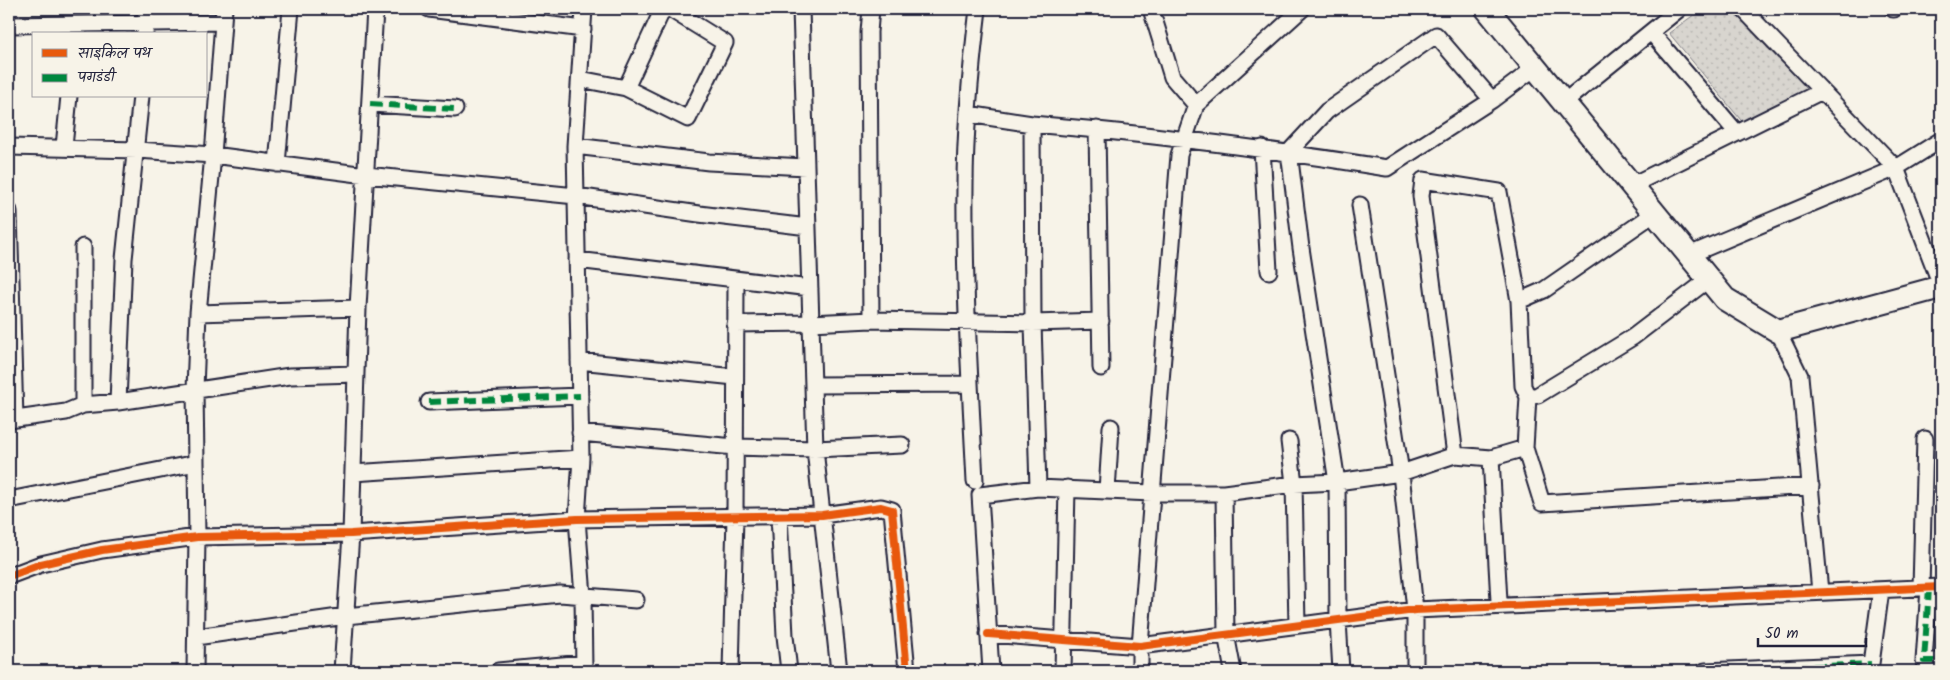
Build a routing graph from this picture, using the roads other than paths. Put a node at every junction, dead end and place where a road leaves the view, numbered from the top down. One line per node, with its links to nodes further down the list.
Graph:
1 (290, 9): 45 (street)
2 (375, 9): 29 (street)
3 (429, 9): 19 (street)
4 (584, 9): 19 (street)
5 (663, 9): 23 (street)
6 (670, 9): 23 (street)
7 (801, 9): 46 (street)
8 (871, 9): 67 (street)
9 (978, 9): 32 (street)
10 (1151, 9): 30 (street)
11 (1302, 9): 30 (street)
12 (1487, 9): 21 (street)
13 (1679, 9): 20 (street)
14 (1743, 9): 24 (street)
15 (223, 15): 17 (street); 44 (street)
16 (72, 22): 17 (street); 18 (street)
17 (145, 22)
18 (9, 25)
19 (583, 29): 22 (street)
20 (1651, 32): 28 (street); 35 (street)
21 (1536, 67): 27 (street); 28 (street)
22 (580, 79): 23 (street); 38 (street)
23 (626, 88)
24 (1822, 91): 35 (street); 47 (street)
25 (69, 98): 40 (street)
26 (142, 98): 42 (street)
27 (1492, 100): 43 (street); 43 (street)
28 (1564, 102): 49 (street)
29 (370, 104): 31 (street); 48 (street)
30 (1196, 105): 36 (street)
31 (455, 109)
32 (968, 114): 33 (street); 69 (street)
33 (1032, 124): 34 (street); 71 (street)
34 (1097, 129): 36 (street); 68 (street)
35 (1737, 133): 49 (street)
36 (1184, 139): 41 (street); 110 (street)
37 (1941, 140): 47 (street)
38 (576, 146): 46 (street); 50 (street)
39 (9, 147): 40 (street)
40 (64, 147): 42 (street)
41 (1262, 148): 43 (street); 59 (street)
42 (137, 150): 44 (street); 84 (street)
43 (1289, 152): 103 (street)
44 (213, 155): 45 (street); 66 (street)
45 (277, 164): 48 (street)
46 (806, 167): 54 (street)
47 (1896, 168): 57 (street); 62 (street)
48 (366, 176): 50 (street); 65 (street)
49 (1632, 185): 53 (street)
50 (576, 196): 54 (street); 58 (street)
51 (1360, 204): 101 (street)
52 (9, 212): 56 (street)
53 (1655, 213): 57 (street); 64 (street)
54 (808, 227): 63 (street)
55 (83, 247): 86 (street)
56 (10, 250): 74 (street)
57 (1689, 255): 60 (street)
58 (578, 260): 61 (street); 75 (street)
59 (1270, 271)
60 (1709, 279): 73 (street); 83 (street)
61 (736, 280): 63 (street); 72 (street)
62 (1941, 286): 73 (street)
63 (810, 288): 70 (street)
64 (1519, 301): 83 (street); 96 (street)
65 (358, 308): 66 (street); 77 (street)
66 (198, 313): 81 (street)
67 (871, 320): 69 (street); 70 (street)
68 (1101, 321): 71 (street); 76 (street)
69 (966, 322): 71 (street); 80 (street)
70 (811, 323): 72 (street); 79 (street)
71 (1033, 323): 106 (street)
72 (736, 324): 78 (street)
73 (1778, 331): 105 (street)
74 (10, 344): 87 (street)
75 (579, 361): 78 (street); 82 (street)
76 (1102, 368)
77 (356, 374): 81 (street); 100 (street)
78 (735, 377): 93 (street)
79 (813, 384): 80 (street); 94 (street)
80 (970, 384): 102 (street)
81 (195, 389): 84 (street); 99 (street)
82 (580, 396): 85 (street); 89 (street)
83 (1528, 397): 95 (street)
84 (118, 402): 86 (street)
85 (429, 402)
86 (83, 405): 87 (street)
87 (12, 420)
88 (1111, 428): 108 (street)
89 (580, 433): 93 (street); 97 (street)
90 (1925, 439): 119 (street)
91 (1289, 441): 104 (street)
92 (902, 445): 94 (street)
93 (735, 446): 94 (street); 114 (street)
94 (815, 448): 113 (street)
95 (1525, 448): 98 (street); 105 (street)
96 (1455, 455): 98 (street); 101 (street)
97 (581, 458): 100 (street); 115 (street)
98 (1491, 458): 124 (street)
99 (196, 463): 111 (street); 117 (street)
100 (353, 473): 116 (street)
101 (1401, 473): 103 (street); 125 (street)
102 (975, 481)
103 (1337, 482): 104 (street); 127 (street)
104 (1294, 484): 109 (street); 128 (street)
105 (1811, 486): 121 (street)
106 (1038, 488): 107 (street); 129 (street)
107 (1067, 488): 108 (street); 132 (street)
108 (1107, 491): 110 (street)
109 (1224, 492): 110 (street); 130 (street)
110 (1152, 493): 133 (street)
111 (9, 500)
112 (779, 515): 113 (street); 114 (street); 141 (street)
113 (822, 515): 142 (street); 143 (street)
114 (735, 516): 115 (street); 140 (street)
115 (577, 519): 116 (street); 122 (street)
116 (351, 534): 117 (street); 126 (street)
117 (197, 537): 118 (street); 131 (street)
118 (9, 576)
119 (1930, 588): 120 (street); 134 (street)
120 (1882, 590): 121 (street); 136 (street)
121 (1820, 592): 125 (street)
122 (583, 596): 123 (street); 126 (street); 135 (street)
123 (636, 600)
124 (1499, 601)
125 (1415, 610): 127 (street); 149 (street)
126 (346, 616): 131 (street); 138 (street)
127 (1338, 620): 128 (street); 148 (street)
128 (1297, 625): 130 (street)
129 (988, 634): 132 (street); 144 (street)
130 (1226, 634): 133 (street); 147 (street)
131 (196, 637): 137 (street)
132 (1064, 639): 133 (street); 145 (street)
133 (1140, 646): 146 (street)
134 (1941, 661)
135 (584, 667): 139 (street)
136 (1870, 668): 150 (street)
137 (196, 671)
138 (342, 671)
139 (498, 671)
140 (731, 671)
141 (789, 671)
142 (839, 671)
143 (907, 671)
144 (991, 671)
145 (1063, 671)
146 (1140, 671)
147 (1233, 671)
148 (1341, 671)
149 (1415, 671)
150 (1705, 671)

